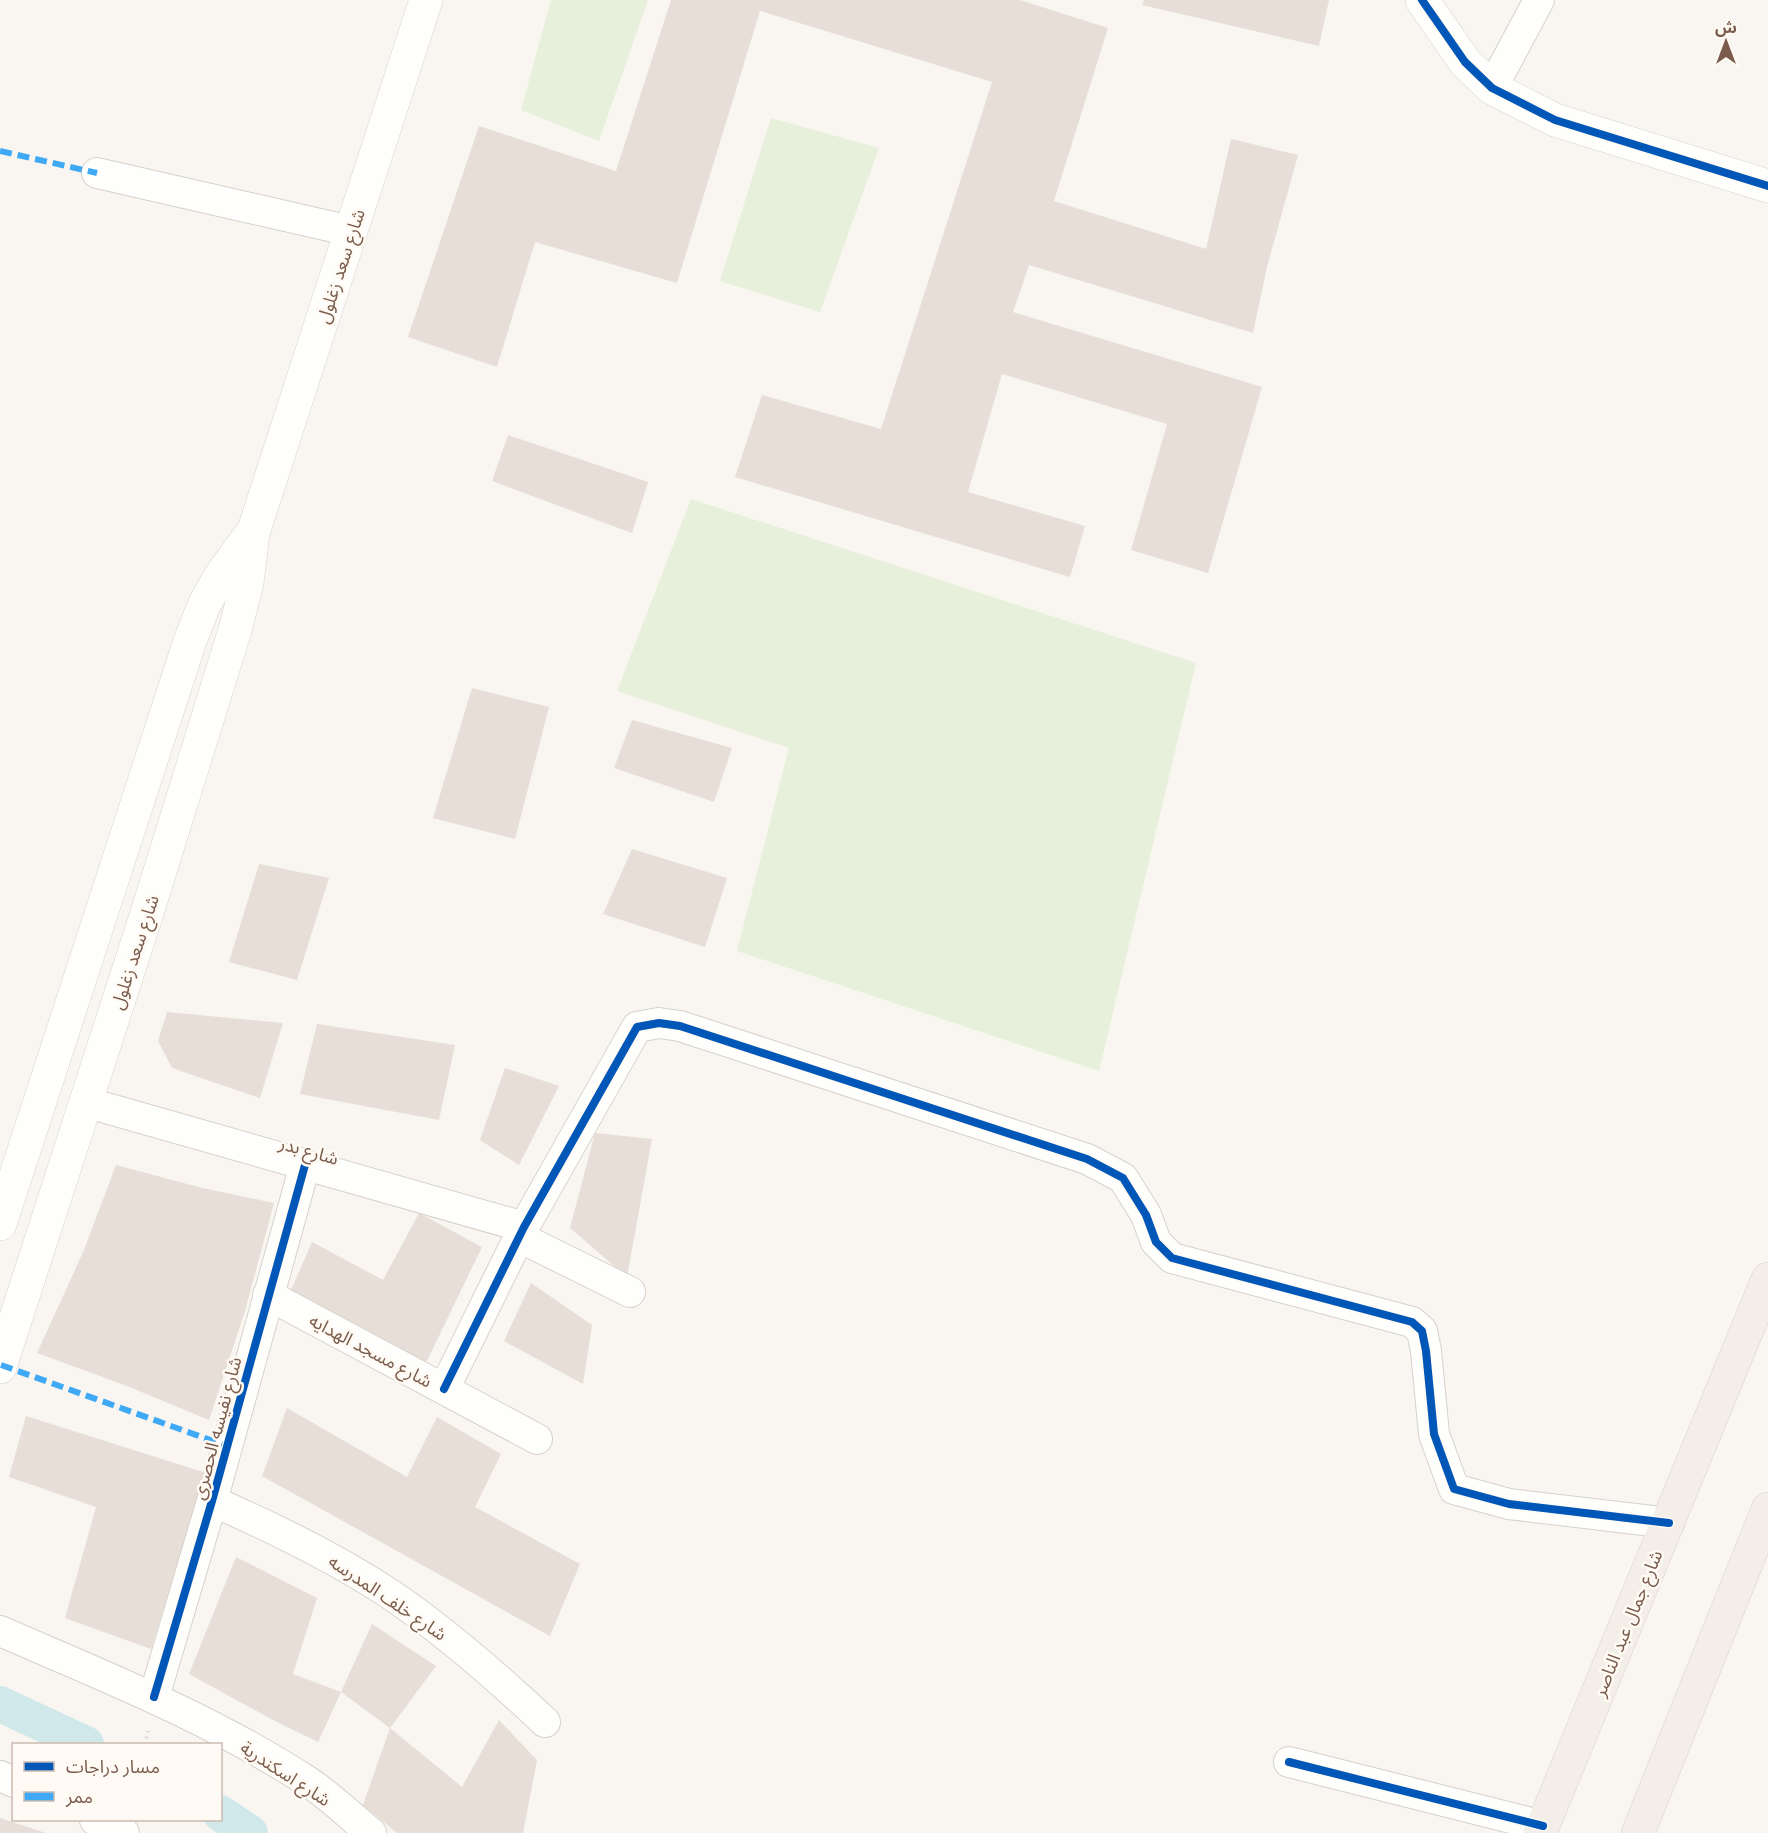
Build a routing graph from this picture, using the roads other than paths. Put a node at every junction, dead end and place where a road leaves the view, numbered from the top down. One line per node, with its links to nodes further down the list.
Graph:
1 (426, 0): 7 (main road, شارع سعد زغلول)
2 (1422, 0): 4 (main road)
3 (1539, 0): 4 (street)
4 (1492, 88): 6 (main road)
5 (97, 173): 7 (street)
6 (1768, 186)
7 (351, 231): 8 (main road, شارع سعد زغلول)
8 (253, 532): 9 (main road, شارع سعد زغلول); 11 (main road, شارع سعد زغلول)
9 (86, 1102): 10 (street, شارع بدر); 16 (main road, شارع سعد زغلول)
10 (305, 1165): 12 (street, شارع بدر); 15 (street, شارع نفيسه الحصرى)
11 (0, 1224)
12 (521, 1232): 14 (street, شارع بدر); 17 (street); 21 (street)
13 (1768, 1279): 21 (main road, شارع جمال عبد الناصر)
14 (630, 1292)
15 (268, 1295): 17 (street, شارع مسجد الهدايه); 19 (street, شارع نفيسه الحصرى)
16 (0, 1367)
17 (444, 1389): 18 (street, شارع مسجد الهدايه)
18 (537, 1439)
19 (212, 1501): 23 (street, شارع نفيسه الحصرى); 24 (street, شارع خلف المدرسه)
20 (1768, 1509): 30 (main road)
21 (1669, 1523): 27 (main road, شارع جمال عبد الناصر)
22 (0, 1630): 23 (street, شارع اسكندرية)
23 (154, 1697): 29 (street, شارع اسكندرية)
24 (545, 1722)
25 (1288, 1762): 27 (street)
26 (97, 1821): 28 (street)
27 (1542, 1829)
28 (124, 1833)
29 (371, 1833)
30 (1638, 1833)

